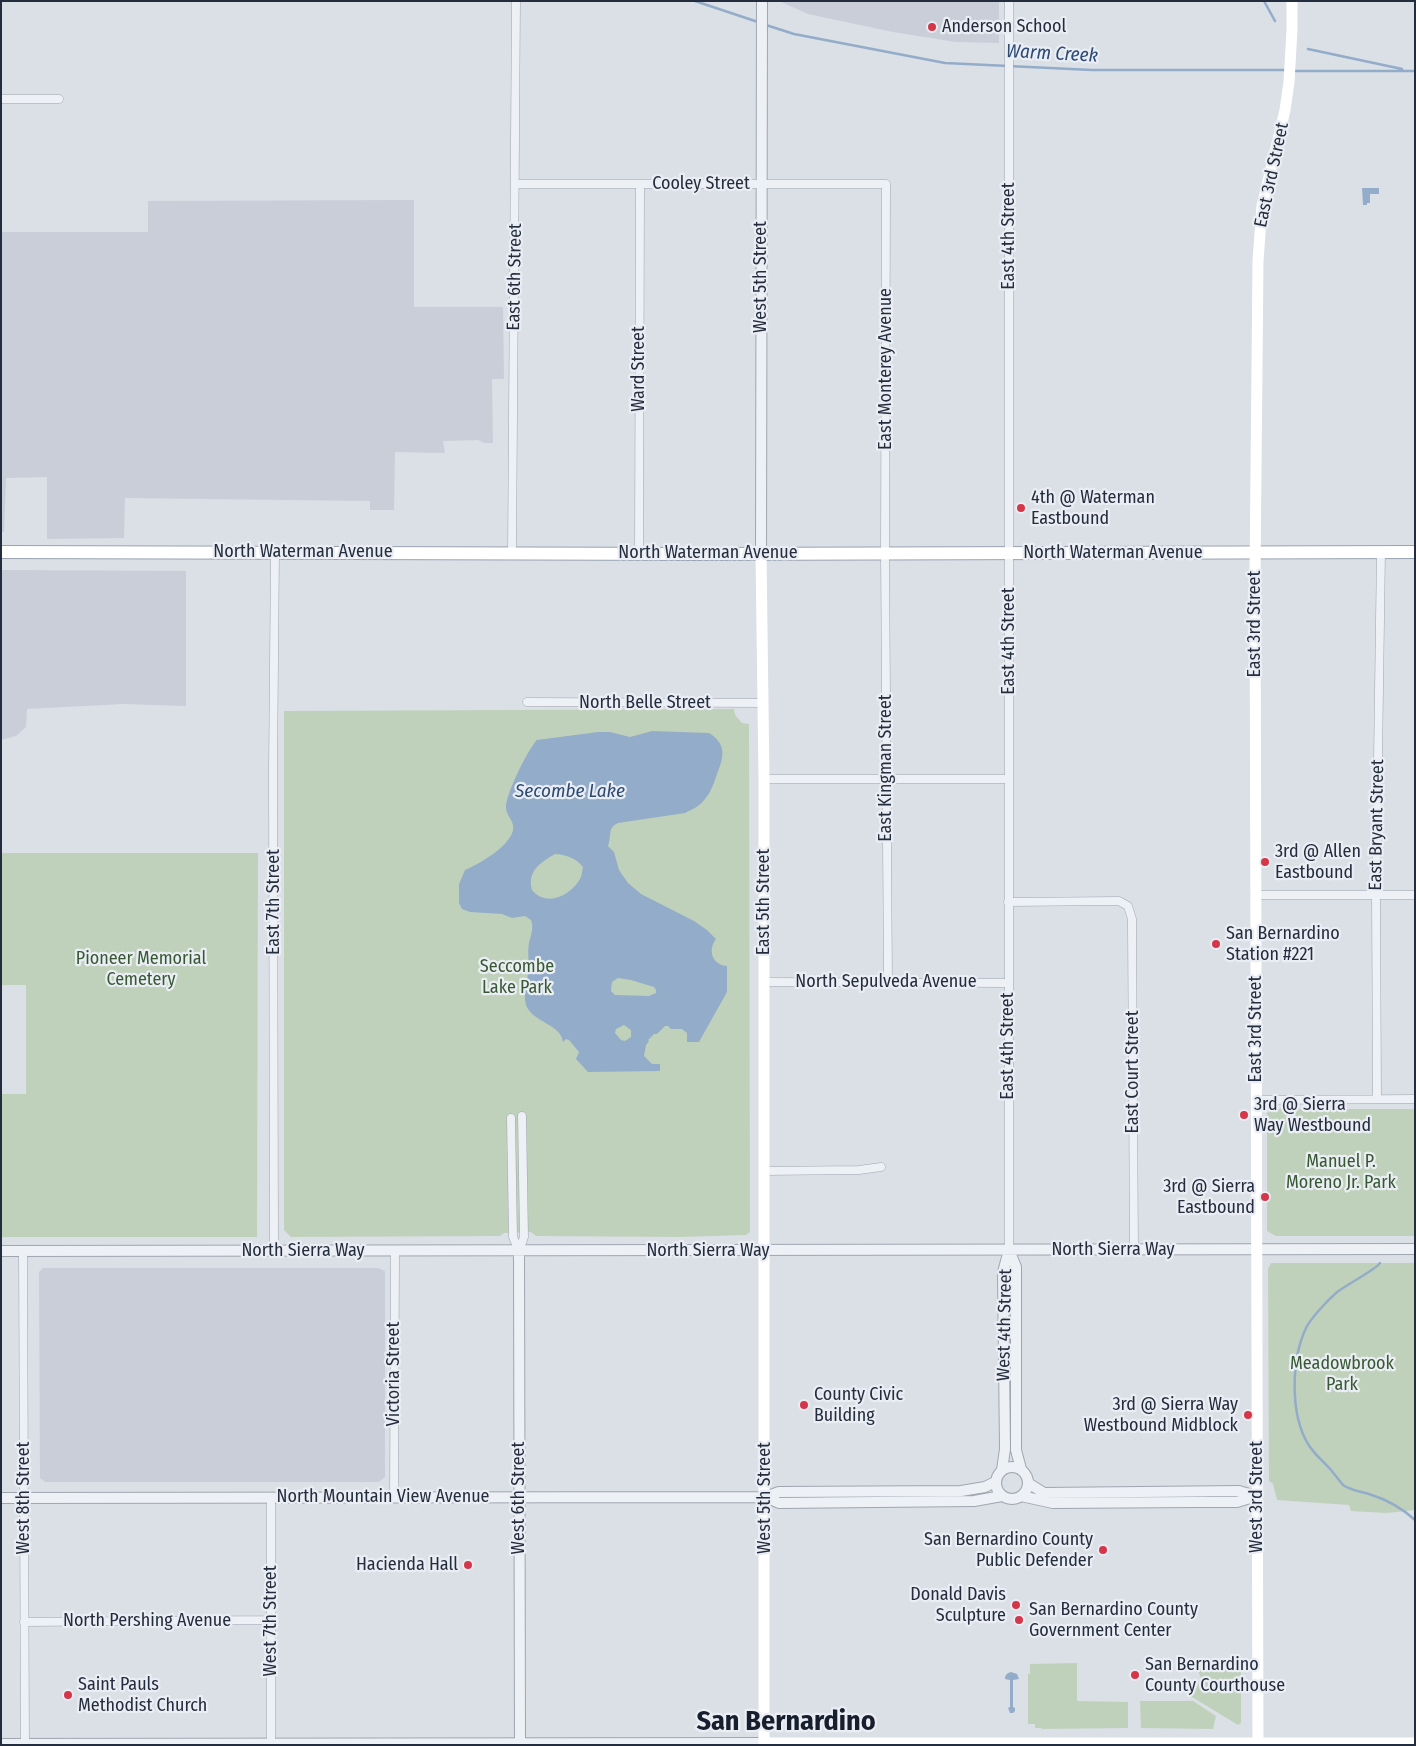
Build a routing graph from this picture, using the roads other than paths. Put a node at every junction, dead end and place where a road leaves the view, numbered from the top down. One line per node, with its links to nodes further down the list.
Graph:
1 (516, 1): 7 (street, East 6th Street)
2 (1009, 1): 18 (street, East 4th Street)
3 (1292, 1): 13 (main road, East 3rd Street)
4 (762, 4): 9 (street, West 5th Street)
5 (1, 99): 6 (street)
6 (58, 99)
7 (516, 184): 8 (street, Cooley Street); 16 (street, East 6th Street)
8 (640, 184): 9 (street, Cooley Street); 19 (street, Ward Street)
9 (761, 184): 10 (street, Cooley Street); 20 (street, West 5th Street)
10 (886, 184): 17 (street, East Monterey Avenue)
11 (1, 552): 12 (main road, North Waterman Avenue)
12 (275, 552): 16 (main road, North Waterman Avenue); 44 (street, East 7th Street)
13 (1255, 552): 14 (main road, North Waterman Avenue); 18 (main road, North Waterman Avenue); 26 (main road, East 3rd Street)
14 (1381, 552): 15 (main road, North Waterman Avenue); 27 (street, East Bryant Street)
15 (1415, 552)
16 (512, 553): 19 (main road, North Waterman Avenue)
17 (885, 553): 18 (main road, North Waterman Avenue); 20 (main road, North Waterman Avenue); 24 (street, East Kingman Street)
18 (1008, 553): 25 (street, East 4th Street)
19 (639, 554): 20 (main road, North Waterman Avenue)
20 (761, 554): 22 (main road, East 5th Street)
21 (526, 702): 22 (street, North Belle Street)
22 (763, 703): 23 (main road, East 5th Street)
23 (764, 779): 24 (street); 30 (main road, East 5th Street)
24 (886, 780): 25 (street); 31 (street, East Kingman Street)
25 (1008, 780): 29 (street, East 4th Street)
26 (1255, 895): 27 (street); 35 (main road, East 3rd Street)
27 (1376, 895): 28 (street); 33 (street, East Bryant Street)
28 (1415, 895)
29 (1008, 902): 32 (street, East 4th Street); 42 (street, East Court Street)
30 (764, 982): 31 (street, North Sepulveda Avenue); 39 (main road, East 5th Street)
31 (888, 982): 32 (street, North Sepulveda Avenue)
32 (1008, 983): 41 (street, East 4th Street)
33 (1377, 1098): 34 (street); 35 (street)
34 (1415, 1099)
35 (1256, 1100): 43 (main road, East 3rd Street)
36 (522, 1116): 46 (street)
37 (511, 1118): 46 (street)
38 (881, 1167): 39 (street)
39 (764, 1171): 47 (main road, East 5th Street)
40 (1415, 1249): 43 (street, North Sierra Way)
41 (1009, 1250): 42 (street, North Sierra Way); 47 (street, North Sierra Way); 50 (street, West 4th Street); 51 (street, West 4th Street)
42 (1134, 1250): 43 (street, North Sierra Way)
43 (1256, 1250): 56 (main road, West 3rd Street)
44 (274, 1251): 45 (street, North Sierra Way); 49 (street, North Sierra Way)
45 (395, 1251): 46 (street, North Sierra Way); 58 (street, Victoria Street)
46 (519, 1251): 47 (street, North Sierra Way); 59 (street, West 6th Street)
47 (764, 1251): 60 (main road, West 5th Street)
48 (1, 1252): 49 (street, North Sierra Way)
49 (23, 1252): 62 (street, West 8th Street)
50 (1021, 1469): 51 (street); 53 (street)
51 (1002, 1470): 52 (street)
52 (996, 1482): 54 (street); 60 (street, North Mountain View Avenue)
53 (1028, 1483): 55 (street); 56 (street)
54 (1002, 1496): 55 (street); 60 (street, North Mountain View Avenue)
55 (1021, 1496): 56 (street)
56 (1257, 1496): 73 (main road, West 3rd Street)
57 (271, 1497): 58 (street, North Mountain View Avenue); 62 (street, North Mountain View Avenue); 63 (street, West 7th Street)
58 (394, 1497): 59 (street, North Mountain View Avenue)
59 (520, 1497): 60 (street, North Mountain View Avenue); 70 (street, West 6th Street)
60 (765, 1497): 71 (main road, West 5th Street)
61 (1, 1498): 62 (street, North Mountain View Avenue)
62 (24, 1498): 64 (street, West 8th Street)
63 (271, 1620): 64 (street, North Pershing Avenue); 69 (street, West 7th Street)
64 (24, 1622): 68 (street, West 8th Street)
65 (1012, 1743): 71 (main road); 72 (main road)
66 (1415, 1743): 73 (main road)
67 (1, 1744): 68 (street)
68 (25, 1744): 69 (street)
69 (271, 1744): 70 (street)
70 (520, 1744): 71 (street)
71 (764, 1744)
72 (1135, 1744): 73 (main road)
73 (1258, 1744)

